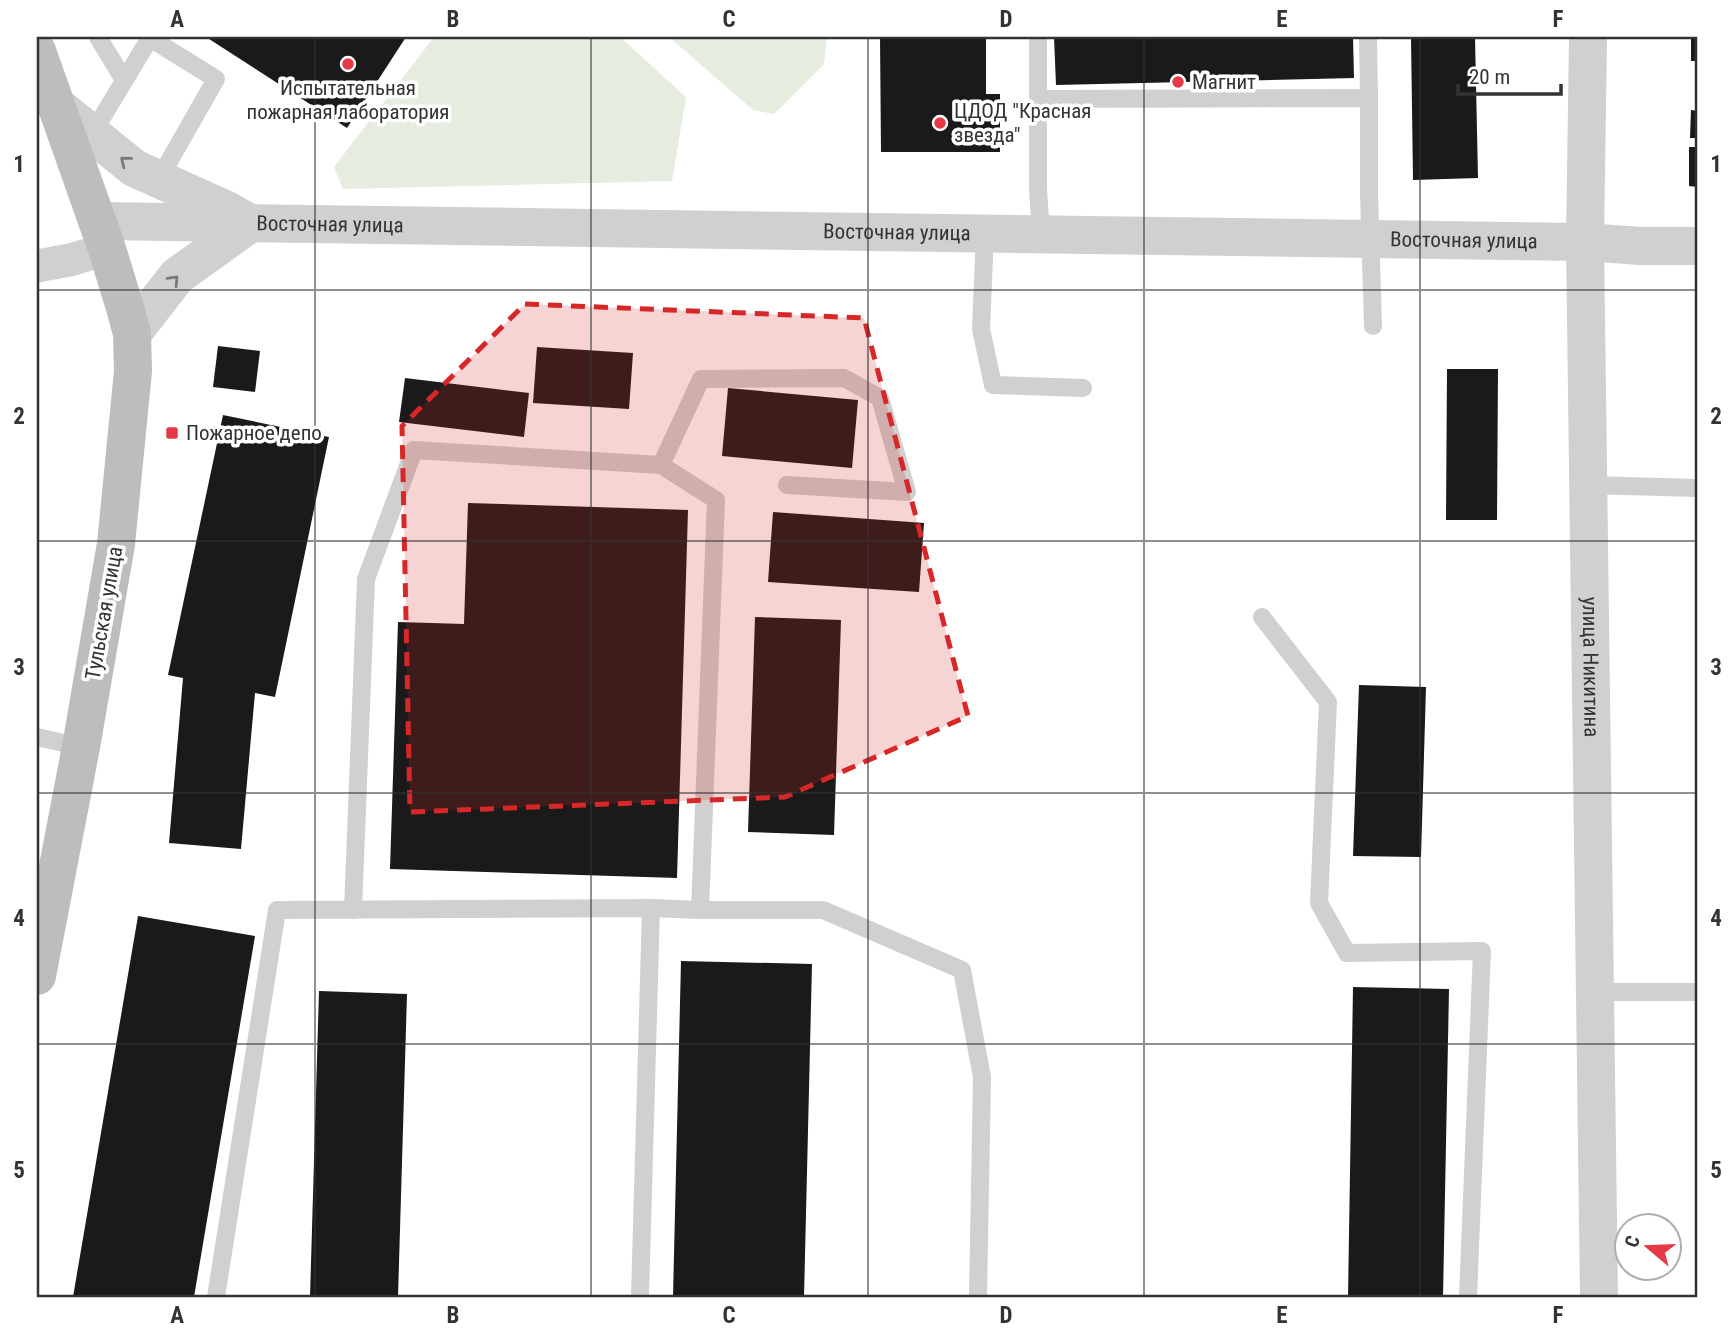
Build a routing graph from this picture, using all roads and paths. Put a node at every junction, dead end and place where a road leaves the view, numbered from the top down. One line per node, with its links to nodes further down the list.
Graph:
1 (98, 37): 6 (lane)
2 (1038, 37): 8 (lane)
3 (1367, 37): 7 (lane)
4 (1588, 37): 17 (street, улица Никитина)
5 (37, 51): 9 (main road, Тульская улица)
6 (124, 80): 10 (lane); 11 (lane)
7 (1369, 98): 8 (lane); 16 (lane)
8 (1038, 99): 14 (lane)
9 (55, 104): 10 (street); 15 (main road, Тульская улица)
10 (92, 134): 11 (street, one-way to 10)
11 (159, 179): 12 (street)
12 (251, 223): 13 (street, Восточная улица); 15 (street, Восточная улица); 21 (street, one-way to 12)
13 (985, 233): 14 (street, Восточная улица); 22 (lane)
14 (1041, 234): 16 (street, Восточная улица)
15 (102, 235): 19 (street); 21 (main road, Тульская улица)
16 (1370, 239): 17 (street, Восточная улица); 20 (lane)
17 (1585, 242): 18 (street, Восточная улица); 25 (street, улица Никитина)
18 (1698, 246)
19 (37, 266)
20 (1373, 326)
21 (132, 334): 29 (main road, Тульская улица)
22 (1083, 388)
23 (661, 466): 24 (lane); 31 (lane); 32 (lane)
24 (787, 485)
25 (1588, 485): 26 (lane); 35 (street, улица Никитина)
26 (1698, 488)
27 (1262, 617): 40 (lane)
28 (37, 737): 29 (lane)
29 (81, 747): 33 (main road, Тульская улица)
30 (651, 908): 31 (lane); 32 (lane); 38 (lane)
31 (353, 909): 37 (lane)
32 (700, 910): 39 (lane)
33 (41, 933): 34 (main road, Тульская улица)
34 (37, 976)
35 (1595, 992): 36 (lane); 41 (street, улица Никитина)
36 (1698, 992)
37 (216, 1297)
38 (640, 1297)
39 (978, 1297)
40 (1468, 1297)
41 (1598, 1297)

